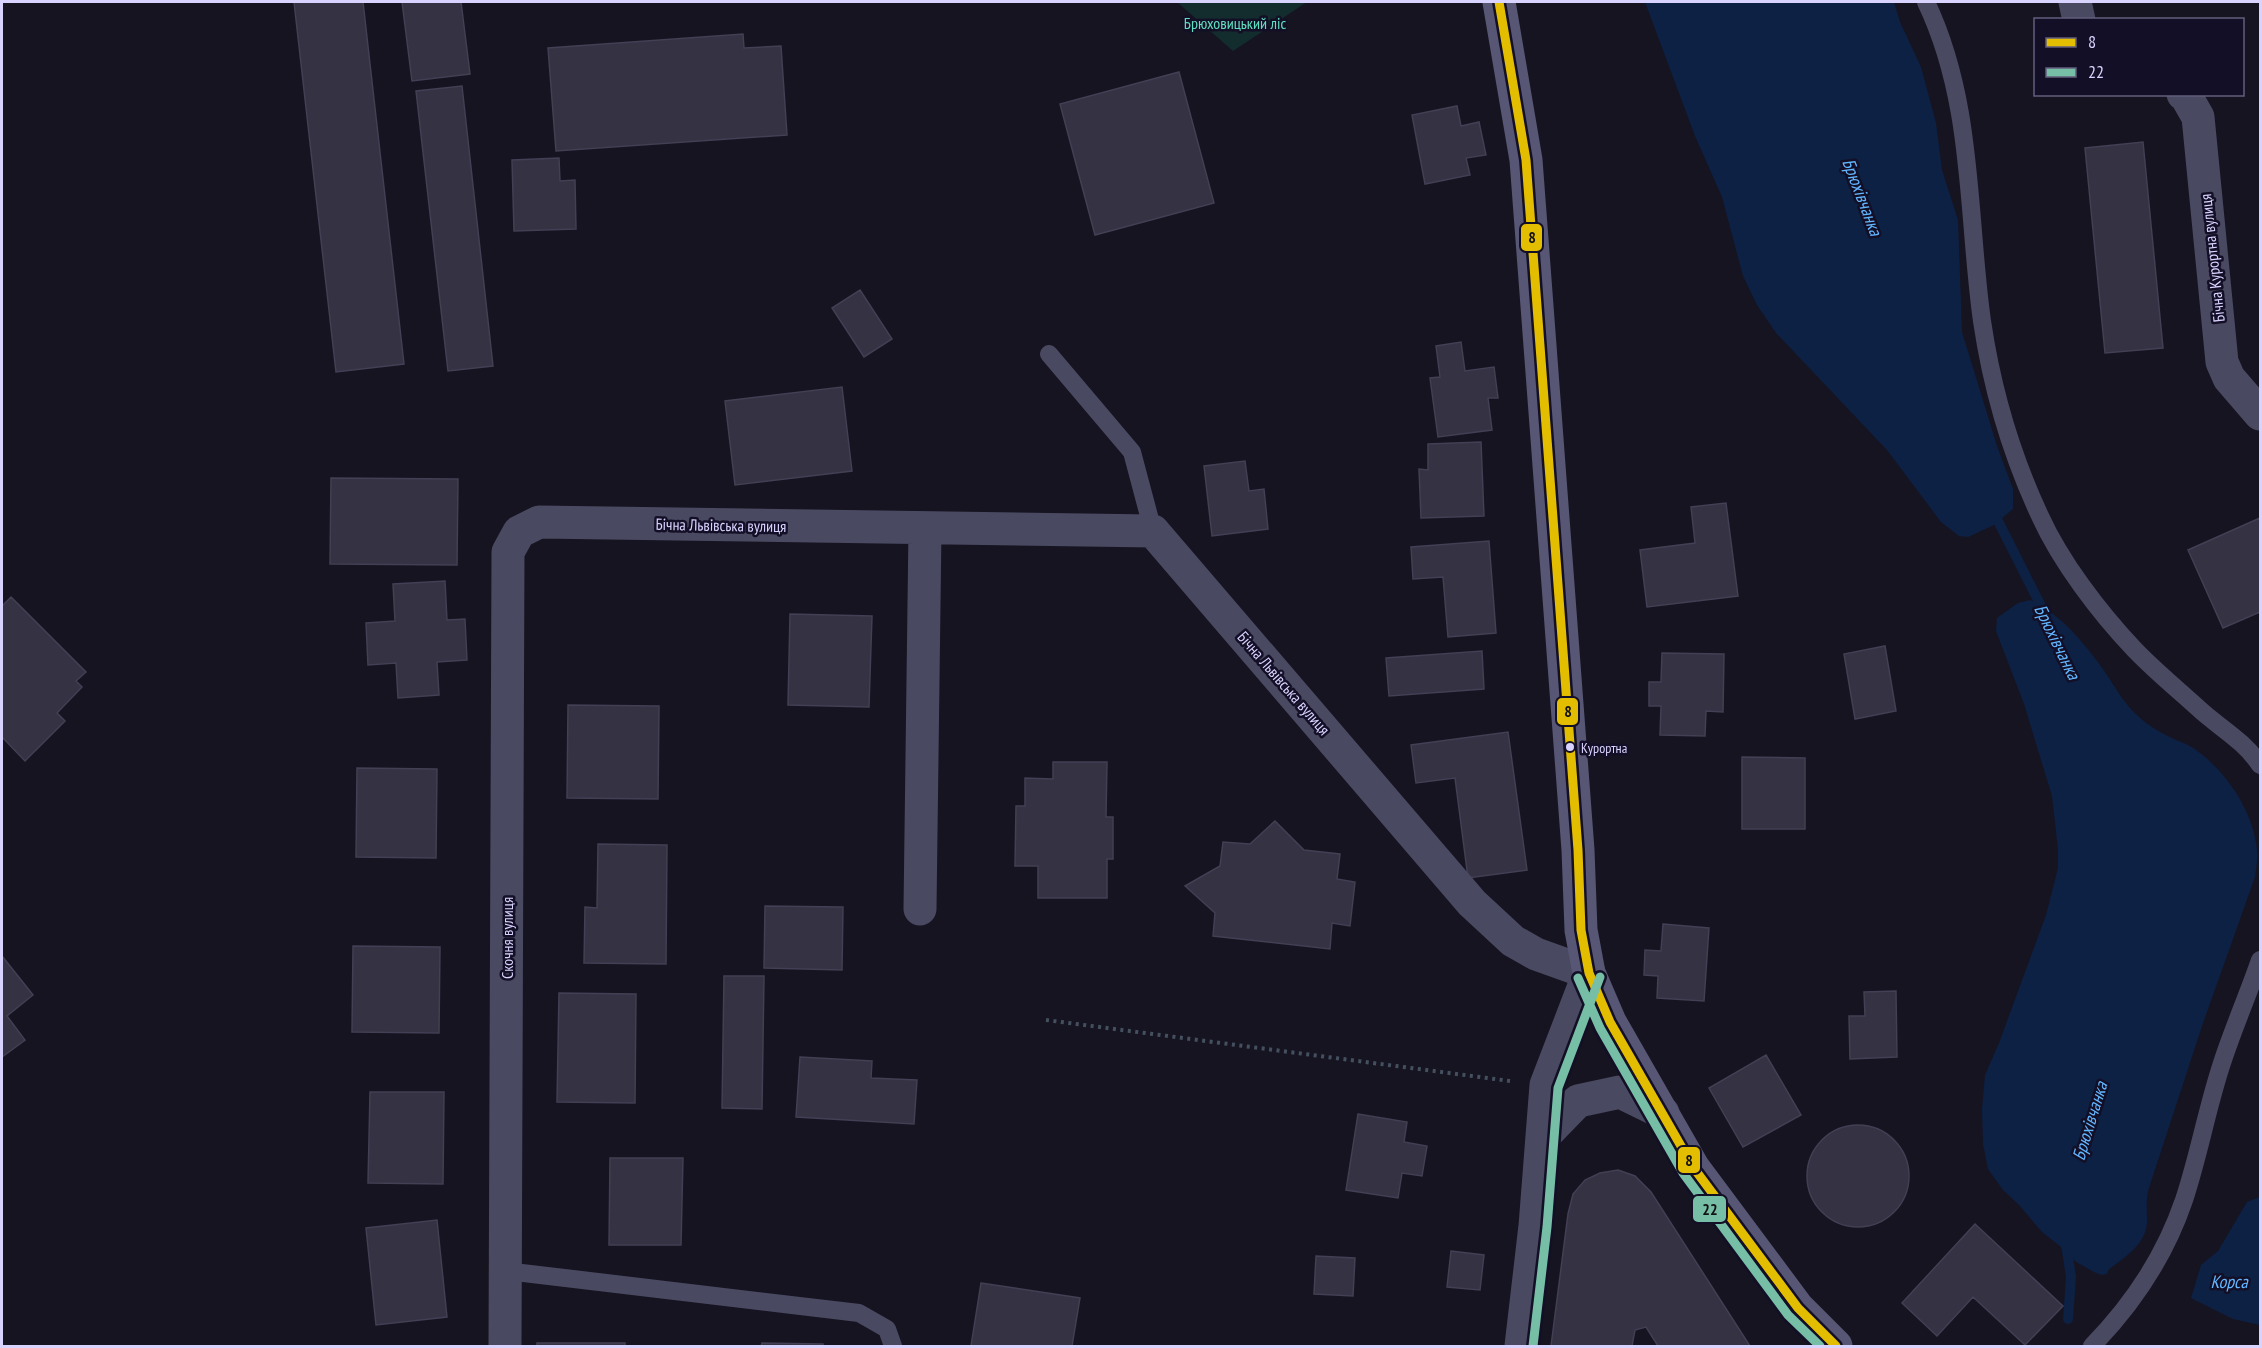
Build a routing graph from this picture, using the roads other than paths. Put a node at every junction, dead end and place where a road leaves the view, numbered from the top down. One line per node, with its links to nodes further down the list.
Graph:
1 (1499, 2): 14 (main road)
2 (1926, 2): 11 (lane)
3 (2075, 2): 4 (street)
4 (2079, 18)
5 (2186, 96): 7 (street, Бічна Курортна вулиця)
6 (1049, 354): 9 (lane)
7 (2260, 414)
8 (925, 528): 9 (street, Бічна Львівська вулиця); 10 (street, Бічна Львівська вулиця); 12 (street)
9 (1153, 531): 14 (street, Бічна Львівська вулиця)
10 (519, 532): 17 (street, Скочня вулиця)
11 (2260, 765)
12 (920, 909)
13 (2260, 960): 22 (lane)
14 (1589, 973): 15 (main road); 16 (street)
15 (1663, 1113): 16 (street); 21 (main road)
16 (1542, 1138): 20 (street)
17 (506, 1271): 18 (street, Скочня вулиця); 19 (lane)
18 (505, 1347)
19 (893, 1347)
20 (1521, 1347)
21 (1836, 1347)
22 (2092, 1347)

